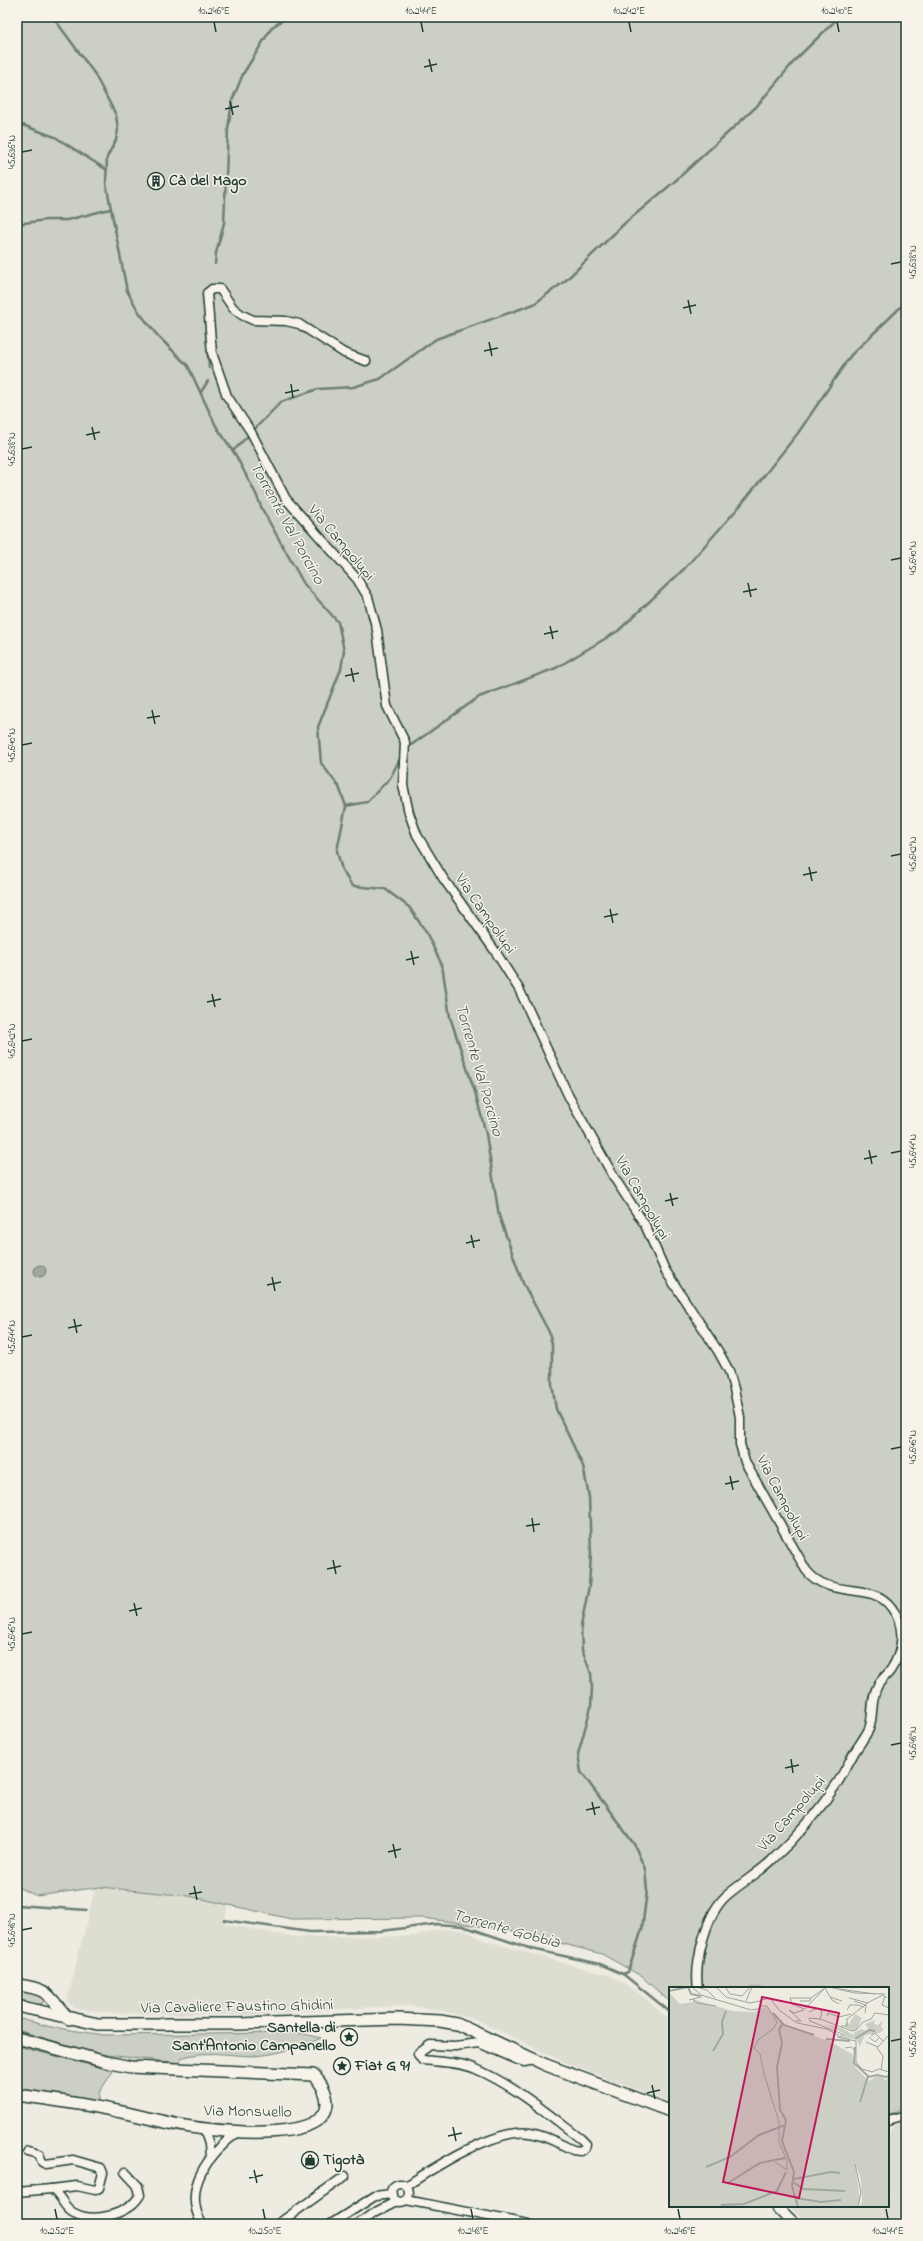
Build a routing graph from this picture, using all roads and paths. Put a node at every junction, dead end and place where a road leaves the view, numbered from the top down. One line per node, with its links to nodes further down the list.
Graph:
1 (366, 361): 3 (street, Via Campolupi)
2 (17, 1984): 4 (main road)
3 (698, 1987)
4 (52, 1997): 6 (main road); 7 (main road)
5 (20, 2008): 6 (main road)
6 (47, 2014): 7 (main road, Via Cavaliere Faustino Ghidini)
7 (69, 2019): 9 (main road, Via Cavaliere Faustino Ghidini)
8 (17, 2038): 15 (main road, Via Monsuello)
9 (536, 2060): 11 (main road, Via Cavaliere Faustino Ghidini); 20 (street)
10 (17, 2095): 14 (main road, Via Monsuello)
11 (669, 2111)
12 (906, 2118): 13 (street)
13 (889, 2120)
14 (204, 2129): 15 (main road, Via Monsuello); 17 (street)
15 (239, 2131): 17 (street)
16 (28, 2151): 21 (street)
17 (210, 2159): 28 (street)
18 (125, 2172): 21 (street)
19 (345, 2176): 29 (street)
20 (406, 2186): 23 (street); 24 (street)
21 (51, 2189): 22 (street)
22 (17, 2192)
23 (392, 2194): 25 (street); 30 (street)
24 (406, 2200): 25 (street); 27 (street)
25 (397, 2201): 31 (street)
26 (777, 2207): 33 (main road)
27 (504, 2222): 32 (street)
28 (202, 2224)
29 (278, 2224)
30 (331, 2224)
31 (358, 2224)
32 (528, 2224)
33 (794, 2224)

